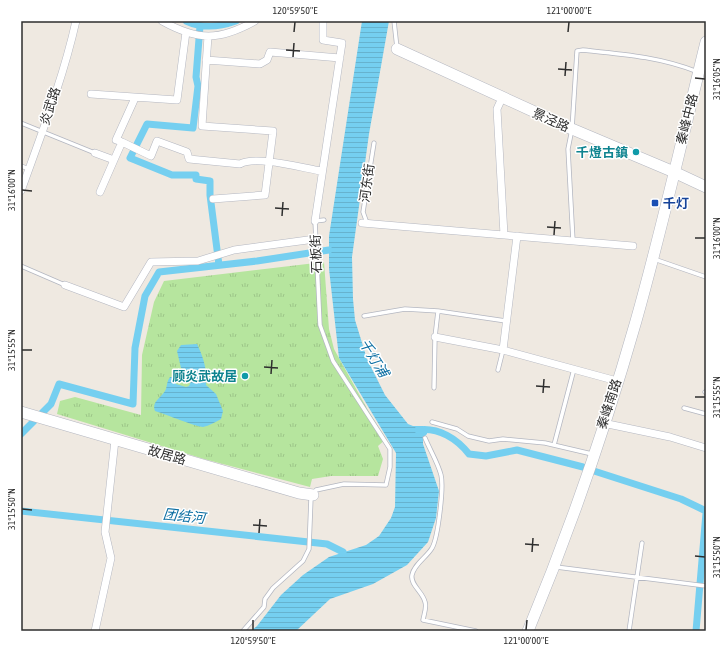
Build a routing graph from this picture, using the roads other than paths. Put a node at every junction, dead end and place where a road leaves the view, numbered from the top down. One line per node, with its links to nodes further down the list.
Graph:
1 (76, 21): 18 (street, 炎武路)
2 (162, 21): 6 (street)
3 (255, 21): 7 (street)
4 (323, 21): 10 (street, 石板街)
5 (394, 21): 9 (lane)
6 (186, 32): 7 (street); 14 (street)
7 (202, 36): 11 (street)
8 (706, 42): 12 (street, 秦峰中路)
9 (397, 49): 15 (street, 景泾路)
10 (340, 58): 11 (street); 26 (street, 石板街)
11 (206, 60): 23 (street)
12 (699, 72): 17 (lane); 27 (street, 秦峰中路)
13 (91, 94): 14 (street)
14 (135, 98): 19 (street)
15 (502, 98): 17 (street, 景泾路); 35 (street)
16 (21, 123): 18 (lane)
17 (572, 129): 27 (street, 景泾路); 37 (lane)
18 (42, 131): 21 (lane); 25 (street, 炎武路)
19 (122, 142): 22 (street); 23 (street)
20 (374, 143): 34 (lane, 河东街)
21 (95, 153): 22 (street)
22 (114, 160): 30 (street)
23 (269, 162): 26 (street); 31 (street)
24 (21, 166): 25 (lane)
25 (29, 168): 29 (street, 炎武路)
26 (321, 171): 33 (street, 石板街)
27 (674, 172): 28 (street, 景泾路); 40 (street, 秦峰南路)
28 (706, 187)
29 (21, 191)
30 (100, 192)
31 (213, 199)
32 (324, 220): 33 (lane)
33 (315, 221): 38 (lane, 石板街)
34 (364, 223): 35 (street)
35 (504, 235): 36 (street)
36 (517, 236): 37 (street); 46 (street)
37 (573, 241): 39 (street)
38 (315, 242): 43 (street); 63 (lane, 石板街)
39 (634, 246)
40 (653, 258): 42 (lane); 51 (street, 秦峰南路)
41 (21, 266): 43 (lane)
42 (706, 277)
43 (65, 285)
44 (438, 310): 45 (lane); 46 (lane); 47 (lane)
45 (364, 316)
46 (507, 321): 48 (street)
47 (435, 337): 48 (street); 52 (lane)
48 (503, 350): 49 (street); 50 (lane)
49 (574, 369): 51 (street); 60 (lane)
50 (498, 370)
51 (617, 381): 57 (street, 秦峰南路)
52 (434, 388)
53 (684, 408): 55 (lane)
54 (26, 414): 59 (street, 故居路)
55 (706, 414)
56 (432, 422): 60 (lane)
57 (603, 423): 61 (street); 62 (street, 秦峰南路)
58 (425, 438): 70 (lane)
59 (115, 440): 63 (street, 故居路); 68 (street)
60 (554, 445): 62 (lane)
61 (706, 448)
62 (593, 455): 65 (street, 秦峰南路)
63 (313, 495): 69 (lane)
64 (642, 544): 66 (lane)
65 (555, 566): 66 (lane); 71 (street, 秦峰南路)
66 (637, 577): 67 (lane); 72 (lane)
67 (705, 585)
68 (95, 631)
69 (243, 631)
70 (476, 631)
71 (528, 631)
72 (629, 631)

